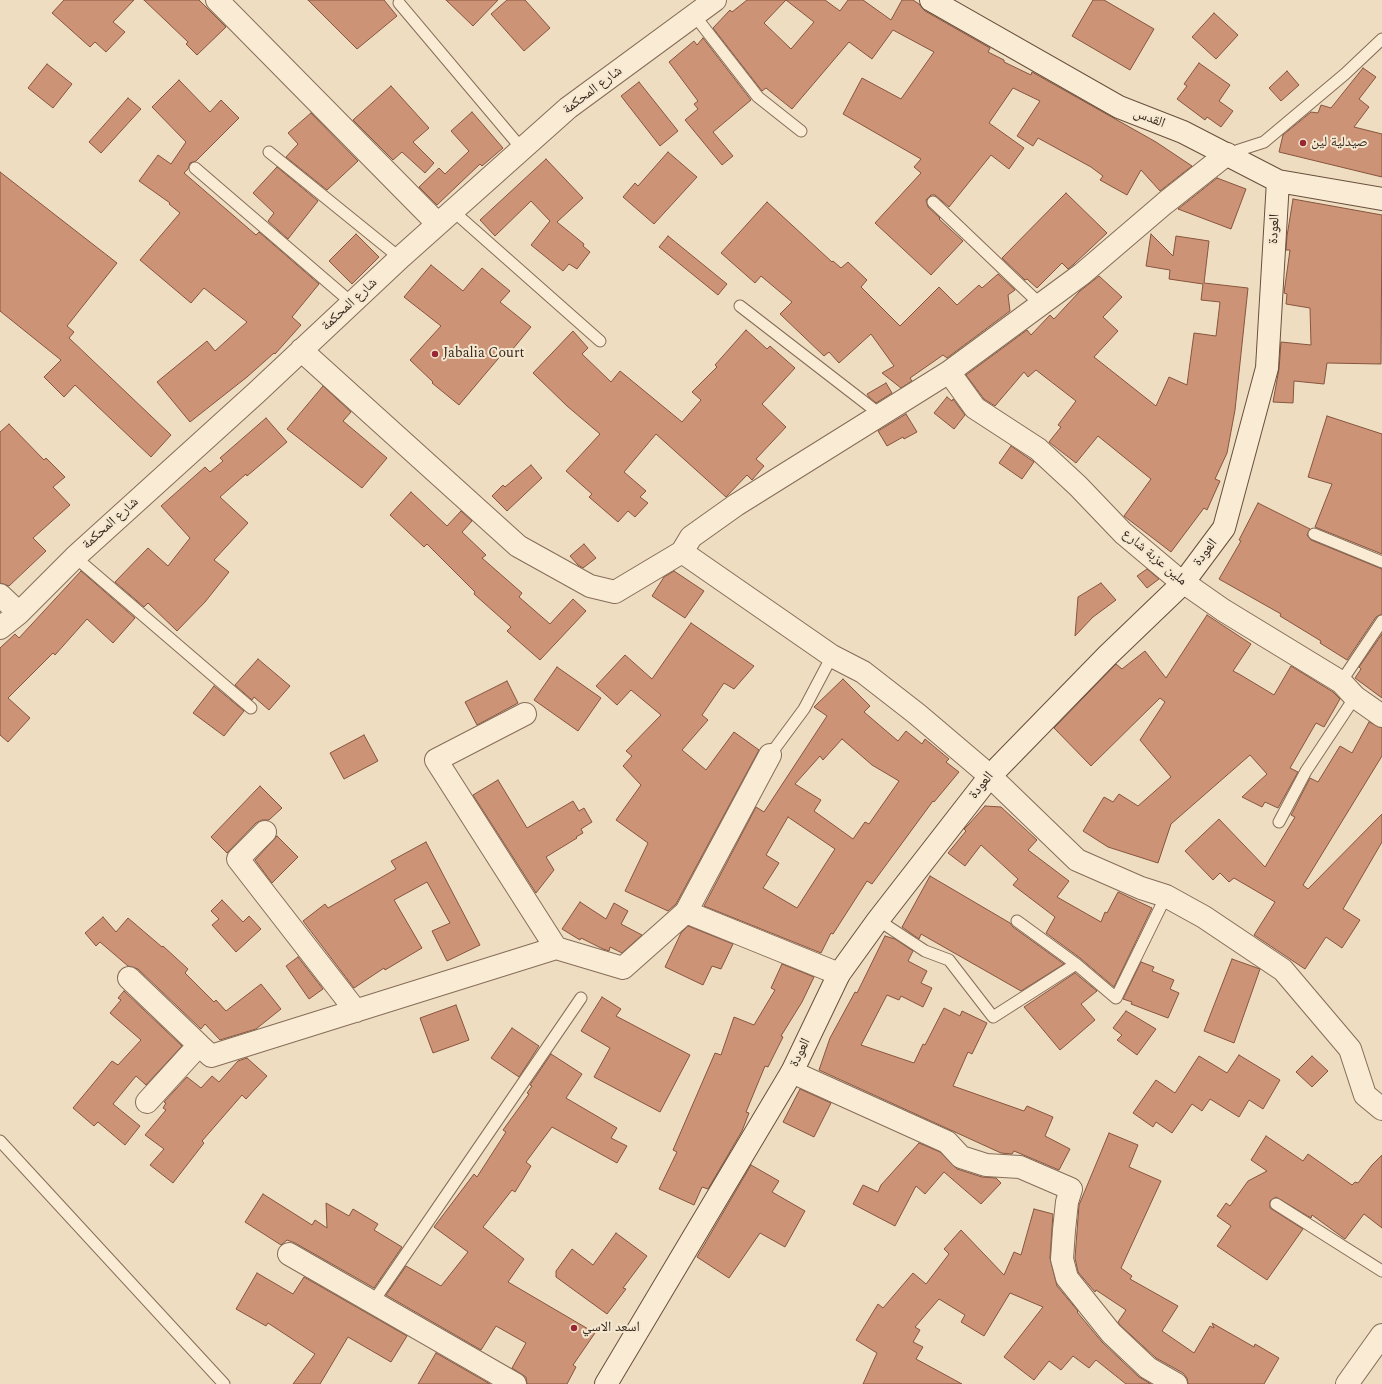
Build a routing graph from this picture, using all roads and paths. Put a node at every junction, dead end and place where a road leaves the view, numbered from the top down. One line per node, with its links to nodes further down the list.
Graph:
1 (217, 0): 15 (street)
2 (715, 0): 5 (street, شارع المحكمة)
3 (931, 0): 10 (street, القدس)
4 (400, 3): 8 (lane)
5 (695, 16): 7 (lane); 8 (street, شارع المحكمة)
6 (1382, 39): 10 (lane)
7 (801, 131)
8 (522, 149): 15 (street, شارع المحكمة)
9 (269, 152): 16 (lane)
10 (1227, 154): 12 (street, القدس); 18 (street)
11 (195, 168): 17 (lane)
12 (1278, 181): 13 (street, القدس); 28 (street, العودة)
13 (1382, 199)
14 (933, 202): 18 (lane)
15 (446, 217): 16 (street, شارع المحكمة); 20 (lane)
16 (400, 258): 17 (street, شارع المحكمة)
17 (352, 303): 21 (street, شارع المحكمة)
18 (1041, 305): 22 (street)
19 (740, 306): 23 (lane)
20 (600, 341)
21 (301, 350): 25 (street); 26 (street, شارع المحكمة)
22 (949, 372): 23 (street); 28 (street, ملين عزبة شارع)
23 (881, 415): 25 (street)
24 (1314, 534): 27 (lane)
25 (682, 552): 33 (street)
26 (75, 557): 30 (street, شارع المحكمة); 35 (lane)
27 (1382, 562)
28 (1183, 583): 34 (street, ملين عزبة شارع); 39 (street, العودة)
29 (0, 595): 30 (street)
30 (19, 613): 32 (street, شارع المحكمة)
31 (1382, 621): 34 (lane)
32 (0, 628)
33 (832, 656): 38 (lane); 39 (street)
34 (1348, 690): 37 (street, ملين عزبة شارع); 40 (lane)
35 (251, 708)
36 (525, 714): 46 (street)
37 (1382, 716)
38 (770, 755): 43 (street)
39 (990, 776): 42 (street); 44 (street, العودة)
40 (1279, 822)
41 (265, 832): 51 (street)
42 (1166, 896): 47 (lane); 55 (street)
43 (686, 912): 46 (street); 48 (street)
44 (878, 920): 47 (lane); 48 (street, العودة)
45 (1017, 920): 47 (lane)
46 (556, 948): 51 (street)
47 (1076, 964)
48 (839, 974): 53 (street, العودة)
49 (129, 978): 52 (street)
50 (581, 998): 60 (lane)
51 (356, 1011): 52 (street)
52 (199, 1045): 54 (street)
53 (792, 1072): 64 (street, العودة); 65 (street)
54 (147, 1102)
55 (1382, 1109)
56 (0, 1141): 62 (lane)
57 (1276, 1204): 59 (lane)
58 (289, 1254): 60 (street)
59 (1382, 1271)
60 (373, 1302): 63 (street)
61 (1382, 1335): 66 (street)
62 (224, 1384)
63 (515, 1384)
64 (606, 1384)
65 (1176, 1384)
66 (1347, 1384)

